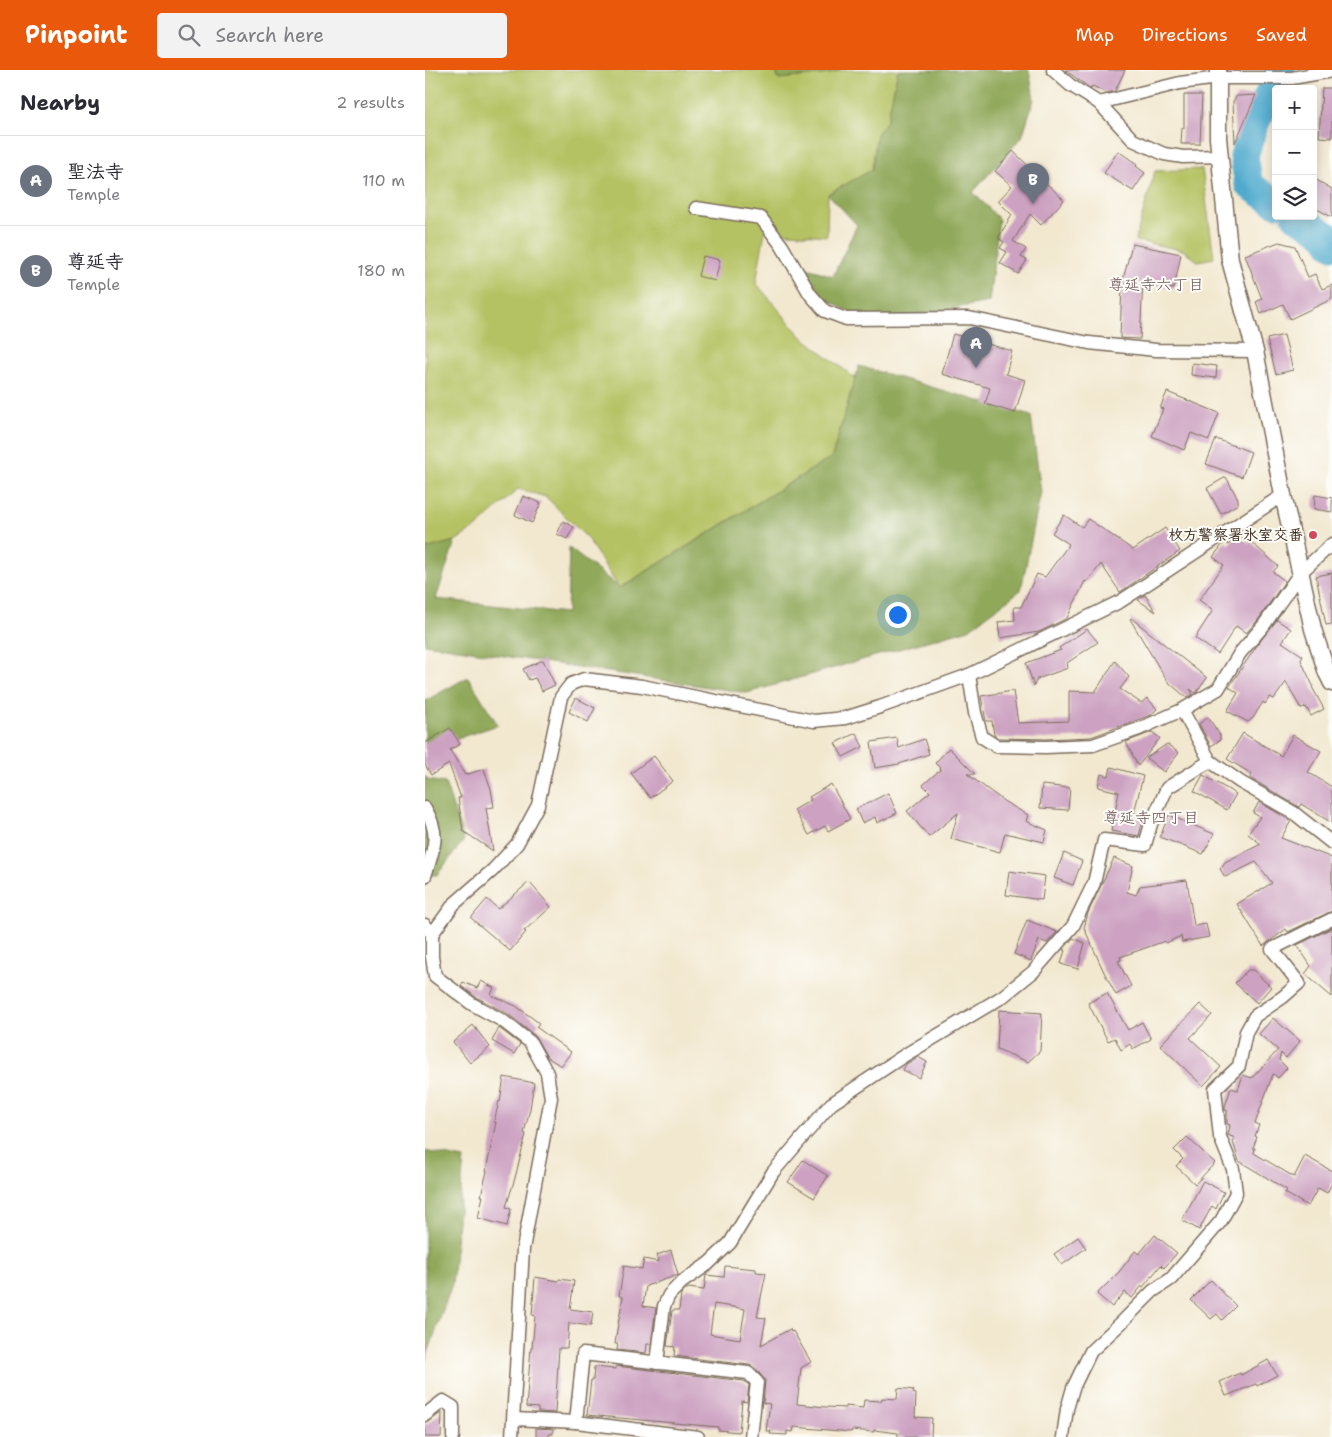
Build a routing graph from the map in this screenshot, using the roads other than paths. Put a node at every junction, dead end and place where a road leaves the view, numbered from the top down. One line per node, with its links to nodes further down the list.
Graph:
1 (1053, 70): 4 (street)
2 (1332, 71): 3 (street)
3 (1218, 74): 4 (street); 5 (street)
4 (1099, 103): 5 (street)
5 (1219, 156): 7 (street)
6 (696, 208): 7 (street)
7 (1255, 351): 8 (street)
8 (1283, 495): 10 (street); 11 (street)
9 (1331, 545): 10 (street)
10 (1300, 573): 12 (street); 13 (street)
11 (969, 675): 13 (street); 19 (street)
12 (1332, 683)
13 (1182, 710): 14 (street)
14 (1210, 761): 16 (street); 20 (street)
15 (425, 808): 17 (street)
16 (1332, 843)
17 (425, 876)
18 (1332, 919): 28 (street)
19 (428, 929): 22 (street)
20 (657, 1363): 23 (street); 27 (street)
21 (425, 1415): 24 (street)
22 (514, 1419): 23 (street); 25 (street)
23 (576, 1422): 26 (street)
24 (453, 1437)
25 (512, 1437)
26 (698, 1437)
27 (751, 1437)
28 (1063, 1437)

